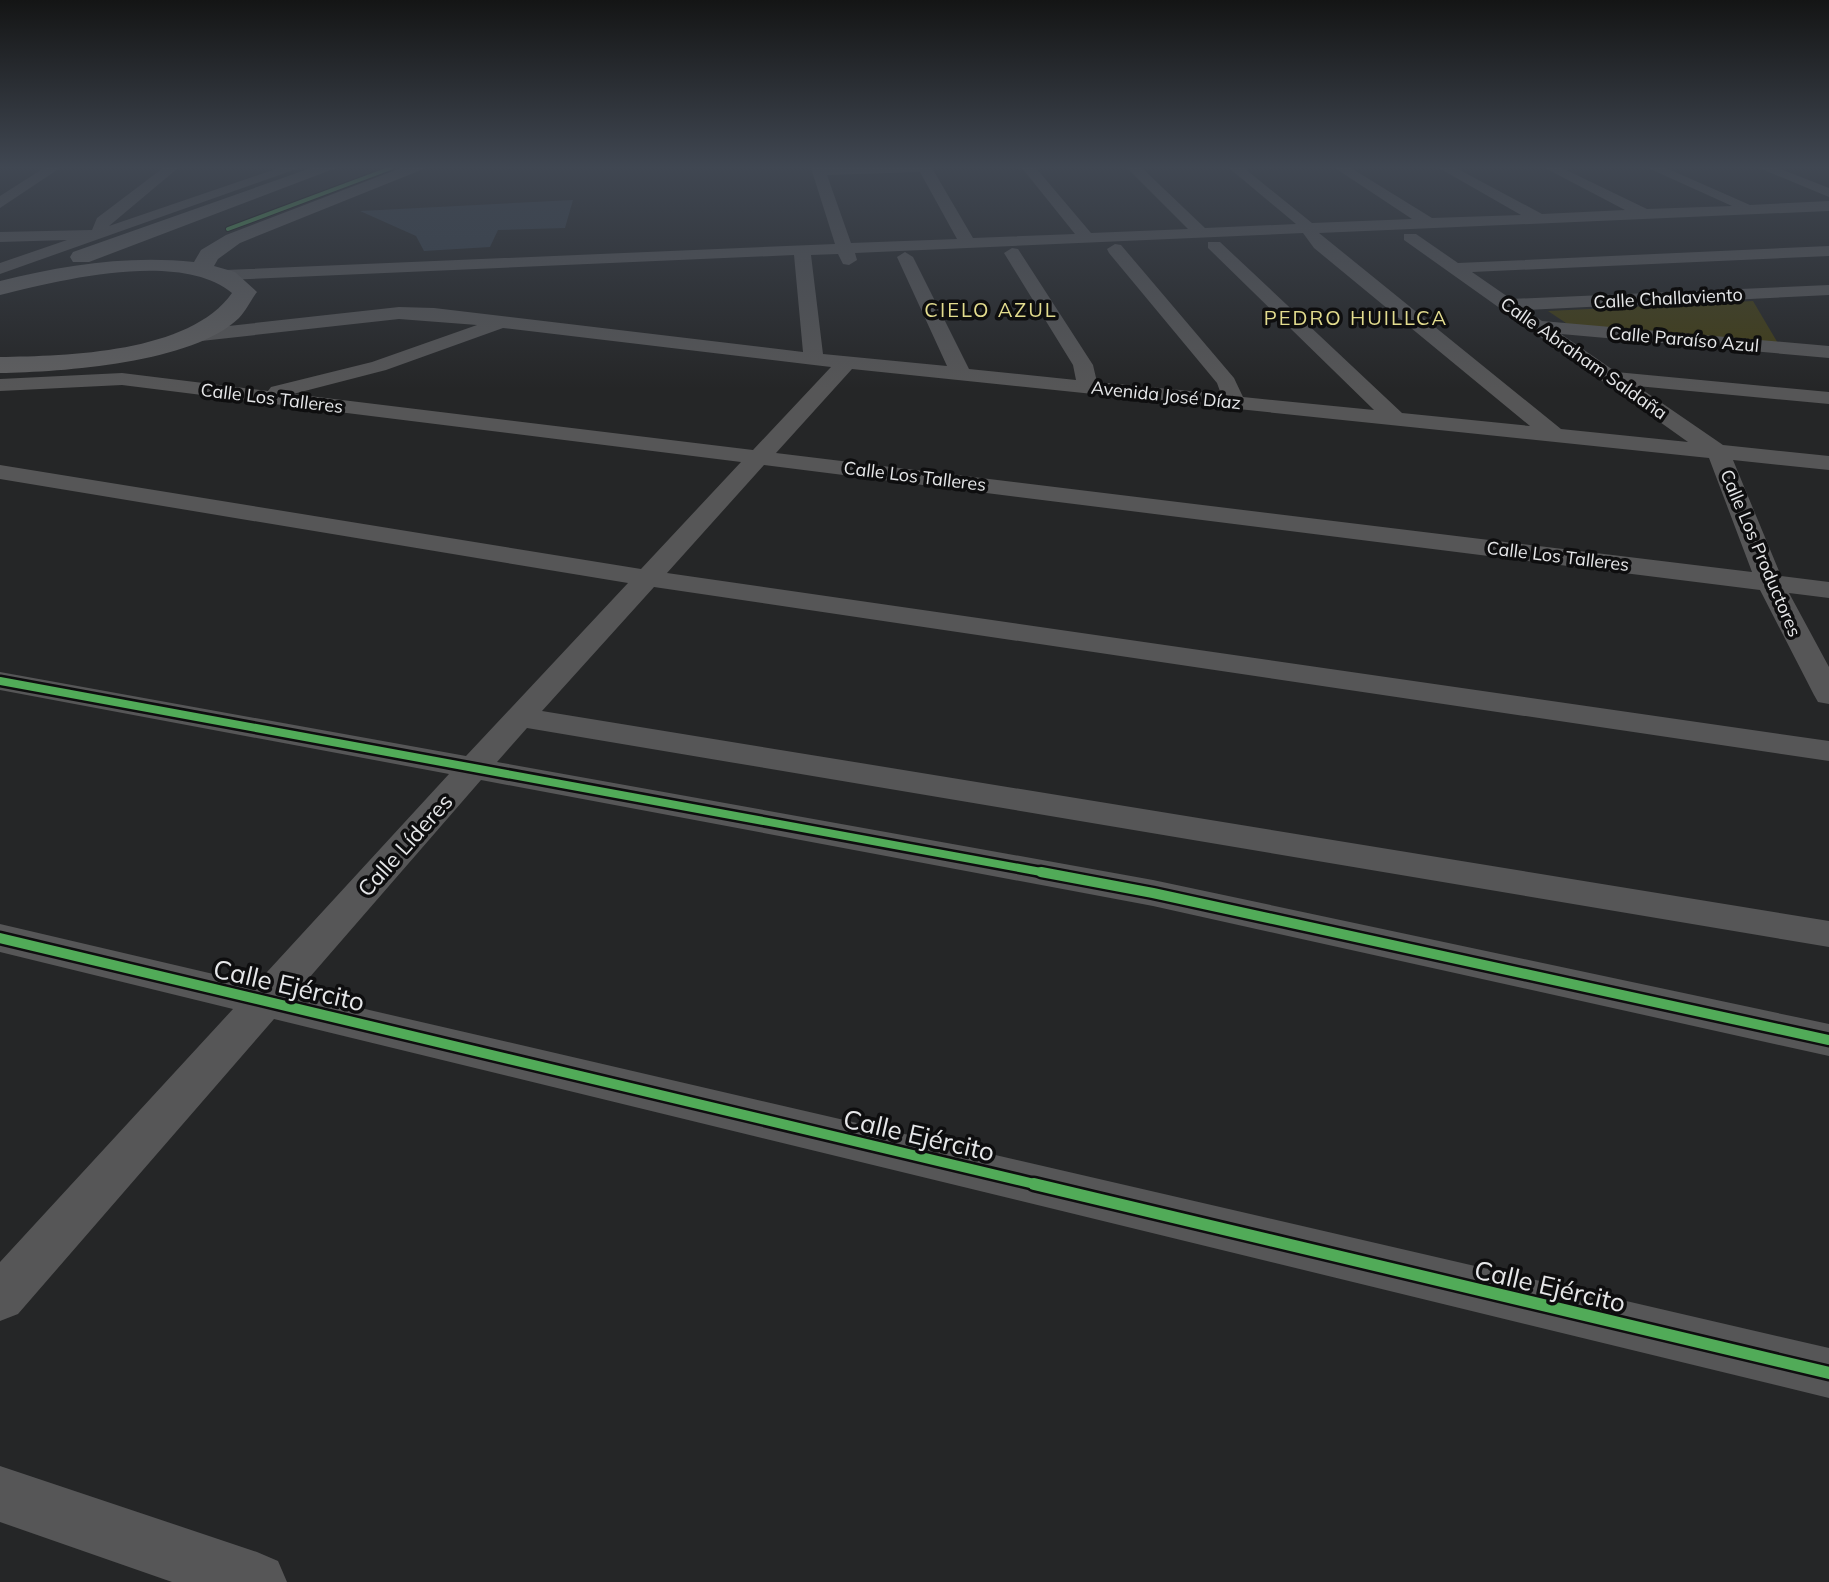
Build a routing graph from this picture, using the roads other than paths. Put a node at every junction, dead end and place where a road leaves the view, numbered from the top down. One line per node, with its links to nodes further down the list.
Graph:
1 (78, 242): 21 (street)
2 (122, 242): 24 (main road)
3 (229, 242): 22 (main road)
4 (842, 242): 16 (street)
5 (996, 242): 11 (street)
6 (1182, 242): 12 (street)
7 (1211, 242): 41 (street)
8 (1320, 242): 42 (street)
9 (1417, 242): 20 (street, Calle Abraham Saldaña)
10 (1783, 242): 14 (street)
11 (968, 243): 16 (street)
12 (1115, 249): 15 (street); 40 (street)
13 (1829, 251): 14 (street)
14 (1805, 252): 19 (street); 20 (street)
15 (1012, 253): 18 (street); 37 (street)
16 (846, 254): 17 (street); 18 (street)
17 (803, 256): 23 (street); 32 (street)
18 (905, 257): 34 (street)
19 (1829, 263)
20 (1455, 268): 27 (street, Calle Abraham Saldaña)
21 (0, 269)
22 (213, 272): 23 (street); 24 (main road); 26 (main road)
23 (425, 272): 26 (street)
24 (0, 287)
25 (1829, 290): 27 (street, Calle Challaviento)
26 (245, 292): 30 (main road)
27 (1508, 305): 29 (street, Calle Abraham Saldaña)
28 (503, 323): 30 (street, Avenida José Díaz); 32 (street, Avenida José Díaz); 38 (street)
29 (1538, 326): 31 (street, Calle Paraíso Azul); 35 (street, Calle Abraham Saldaña)
30 (183, 337): 33 (main road)
31 (1829, 352)
32 (831, 360): 34 (street, Avenida José Díaz); 44 (street, Calle Líderes)
33 (0, 365)
34 (961, 374): 37 (street, Avenida José Díaz)
35 (1611, 378): 39 (street); 43 (street, Calle Abraham Saldaña)
36 (0, 385): 38 (street, Calle Los Talleres)
37 (1088, 387): 40 (street, Avenida José Díaz)
38 (260, 396): 44 (street, Calle Los Talleres)
39 (1829, 398)
40 (1235, 402): 41 (street, Avenida José Díaz)
41 (1396, 419): 42 (street, Avenida José Díaz)
42 (1556, 436): 43 (street, Avenida José Díaz)
43 (1719, 453): 45 (street, Avenida José Díaz); 48 (street, Calle Los Productores)
44 (759, 457): 47 (street, Calle Líderes); 48 (street, Calle Los Talleres)
45 (1829, 463)
46 (0, 472): 47 (street)
47 (647, 578): 52 (street, Calle Líderes); 53 (street)
48 (1770, 583): 49 (street, Calle Los Talleres); 51 (street, Calle Los Productores)
49 (1829, 590)
50 (0, 681): 54 (street)
51 (1829, 695)
52 (519, 717): 54 (street, Calle Líderes); 55 (street)
53 (1829, 751)
54 (475, 767): 57 (street, Calle Líderes); 58 (street)
55 (1829, 934)
56 (0, 938): 57 (street, Calle Ejército)
57 (266, 1000): 59 (street, Calle Líderes); 60 (street, Calle Ejército)
58 (1829, 1040)
59 (0, 1298)
60 (1829, 1373)
61 (0, 1494): 62 (street)
62 (257, 1582)

